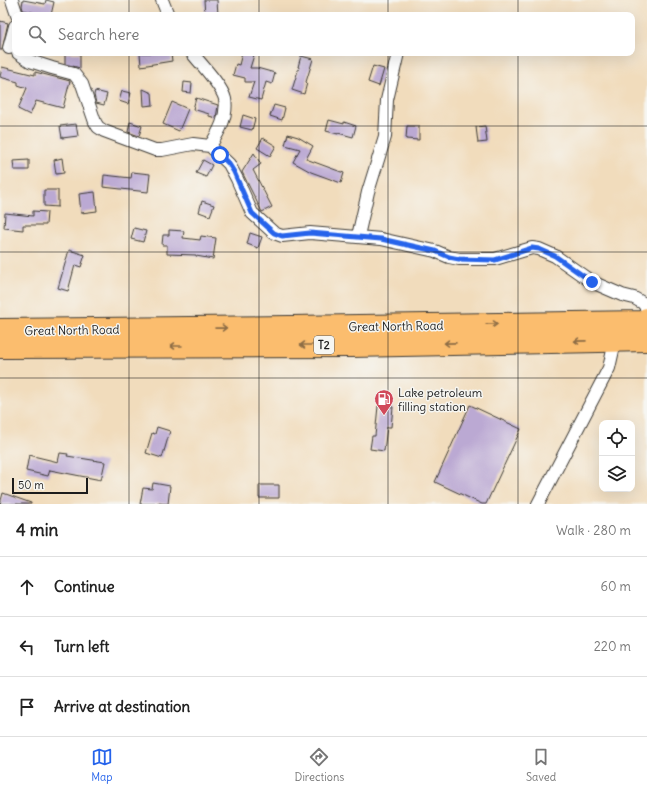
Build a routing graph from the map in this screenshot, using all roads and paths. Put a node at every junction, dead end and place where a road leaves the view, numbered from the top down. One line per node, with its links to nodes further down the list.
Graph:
1 (12, 0): 3 (street)
2 (162, 0): 4 (street)
3 (15, 12)
4 (167, 12)
5 (21, 56): 8 (street)
6 (195, 56): 8 (street)
7 (397, 56): 9 (street)
8 (210, 146): 9 (street)
9 (358, 236): 10 (street)
10 (647, 308)
11 (647, 319): 13 (highway, Great North Road / T2)
12 (0, 330): 13 (highway, Great North Road / T2, one-way to 13)
13 (616, 331): 14 (highway, Great North Road / T2); 15 (highway, Great North Road / T2, one-way to 15); 16 (street)
14 (647, 340)
15 (0, 347)
16 (538, 504)

